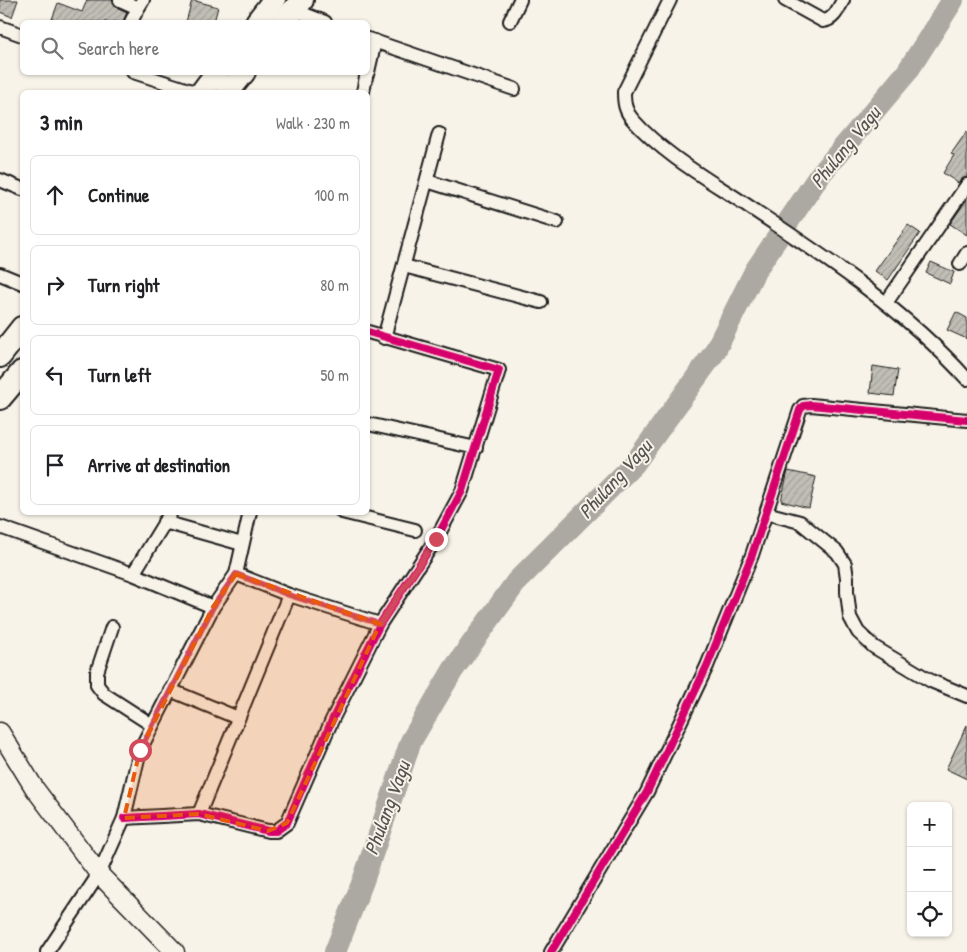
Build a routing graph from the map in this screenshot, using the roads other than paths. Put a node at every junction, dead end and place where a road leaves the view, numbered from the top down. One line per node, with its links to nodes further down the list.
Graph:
1 (120, 0): 7 (street)
2 (520, 0): 12 (street)
3 (670, 0): 38 (street)
4 (785, 0): 5 (street)
5 (843, 0)
6 (272, 1): 8 (street); 10 (highway)
7 (140, 4): 9 (street)
8 (293, 11): 11 (street)
9 (132, 20)
10 (258, 20)
11 (319, 20)
12 (510, 21)
13 (0, 27): 14 (street)
14 (20, 34)
15 (371, 40): 20 (street)
16 (142, 75): 21 (street)
17 (215, 75): 22 (highway)
18 (242, 75): 23 (highway)
19 (366, 75): 24 (street)
20 (514, 89)
21 (189, 90)
22 (204, 90)
23 (230, 90)
24 (363, 90)
25 (439, 134): 27 (street)
26 (0, 180): 29 (street)
27 (427, 181): 31 (street); 34 (street)
28 (967, 185): 30 (street)
29 (20, 189)
30 (962, 204): 38 (street)
31 (557, 222)
32 (967, 253): 33 (street)
33 (960, 264)
34 (404, 266): 37 (street); 41 (street)
35 (0, 274): 36 (street)
36 (20, 282)
37 (541, 302)
38 (886, 303): 44 (street)
39 (20, 331): 42 (highway)
40 (370, 333): 41 (street)
41 (384, 338): 48 (street)
42 (0, 356)
43 (20, 374): 45 (highway)
44 (966, 377)
45 (0, 398)
46 (967, 420): 49 (street)
47 (370, 424): 48 (street)
48 (476, 448): 60 (street)
49 (766, 514): 63 (street); 72 (street)
50 (249, 515): 55 (street)
51 (354, 515): 54 (street)
52 (167, 517): 55 (street); 56 (street)
53 (0, 527): 56 (street)
54 (415, 530)
55 (242, 544): 57 (street)
56 (133, 574): 59 (street)
57 (236, 574): 58 (street); 59 (street)
58 (289, 595): 60 (street); 64 (street)
59 (213, 607): 62 (street)
60 (380, 624): 67 (street)
61 (112, 627): 65 (street)
62 (170, 690): 64 (street); 65 (street)
63 (967, 696)
64 (238, 718): 67 (street)
65 (152, 725): 68 (street)
66 (0, 732): 69 (street)
67 (199, 814): 68 (street)
68 (124, 818): 69 (street)
69 (100, 874): 70 (street); 71 (street)
70 (47, 952)
71 (175, 952)
72 (552, 952)

